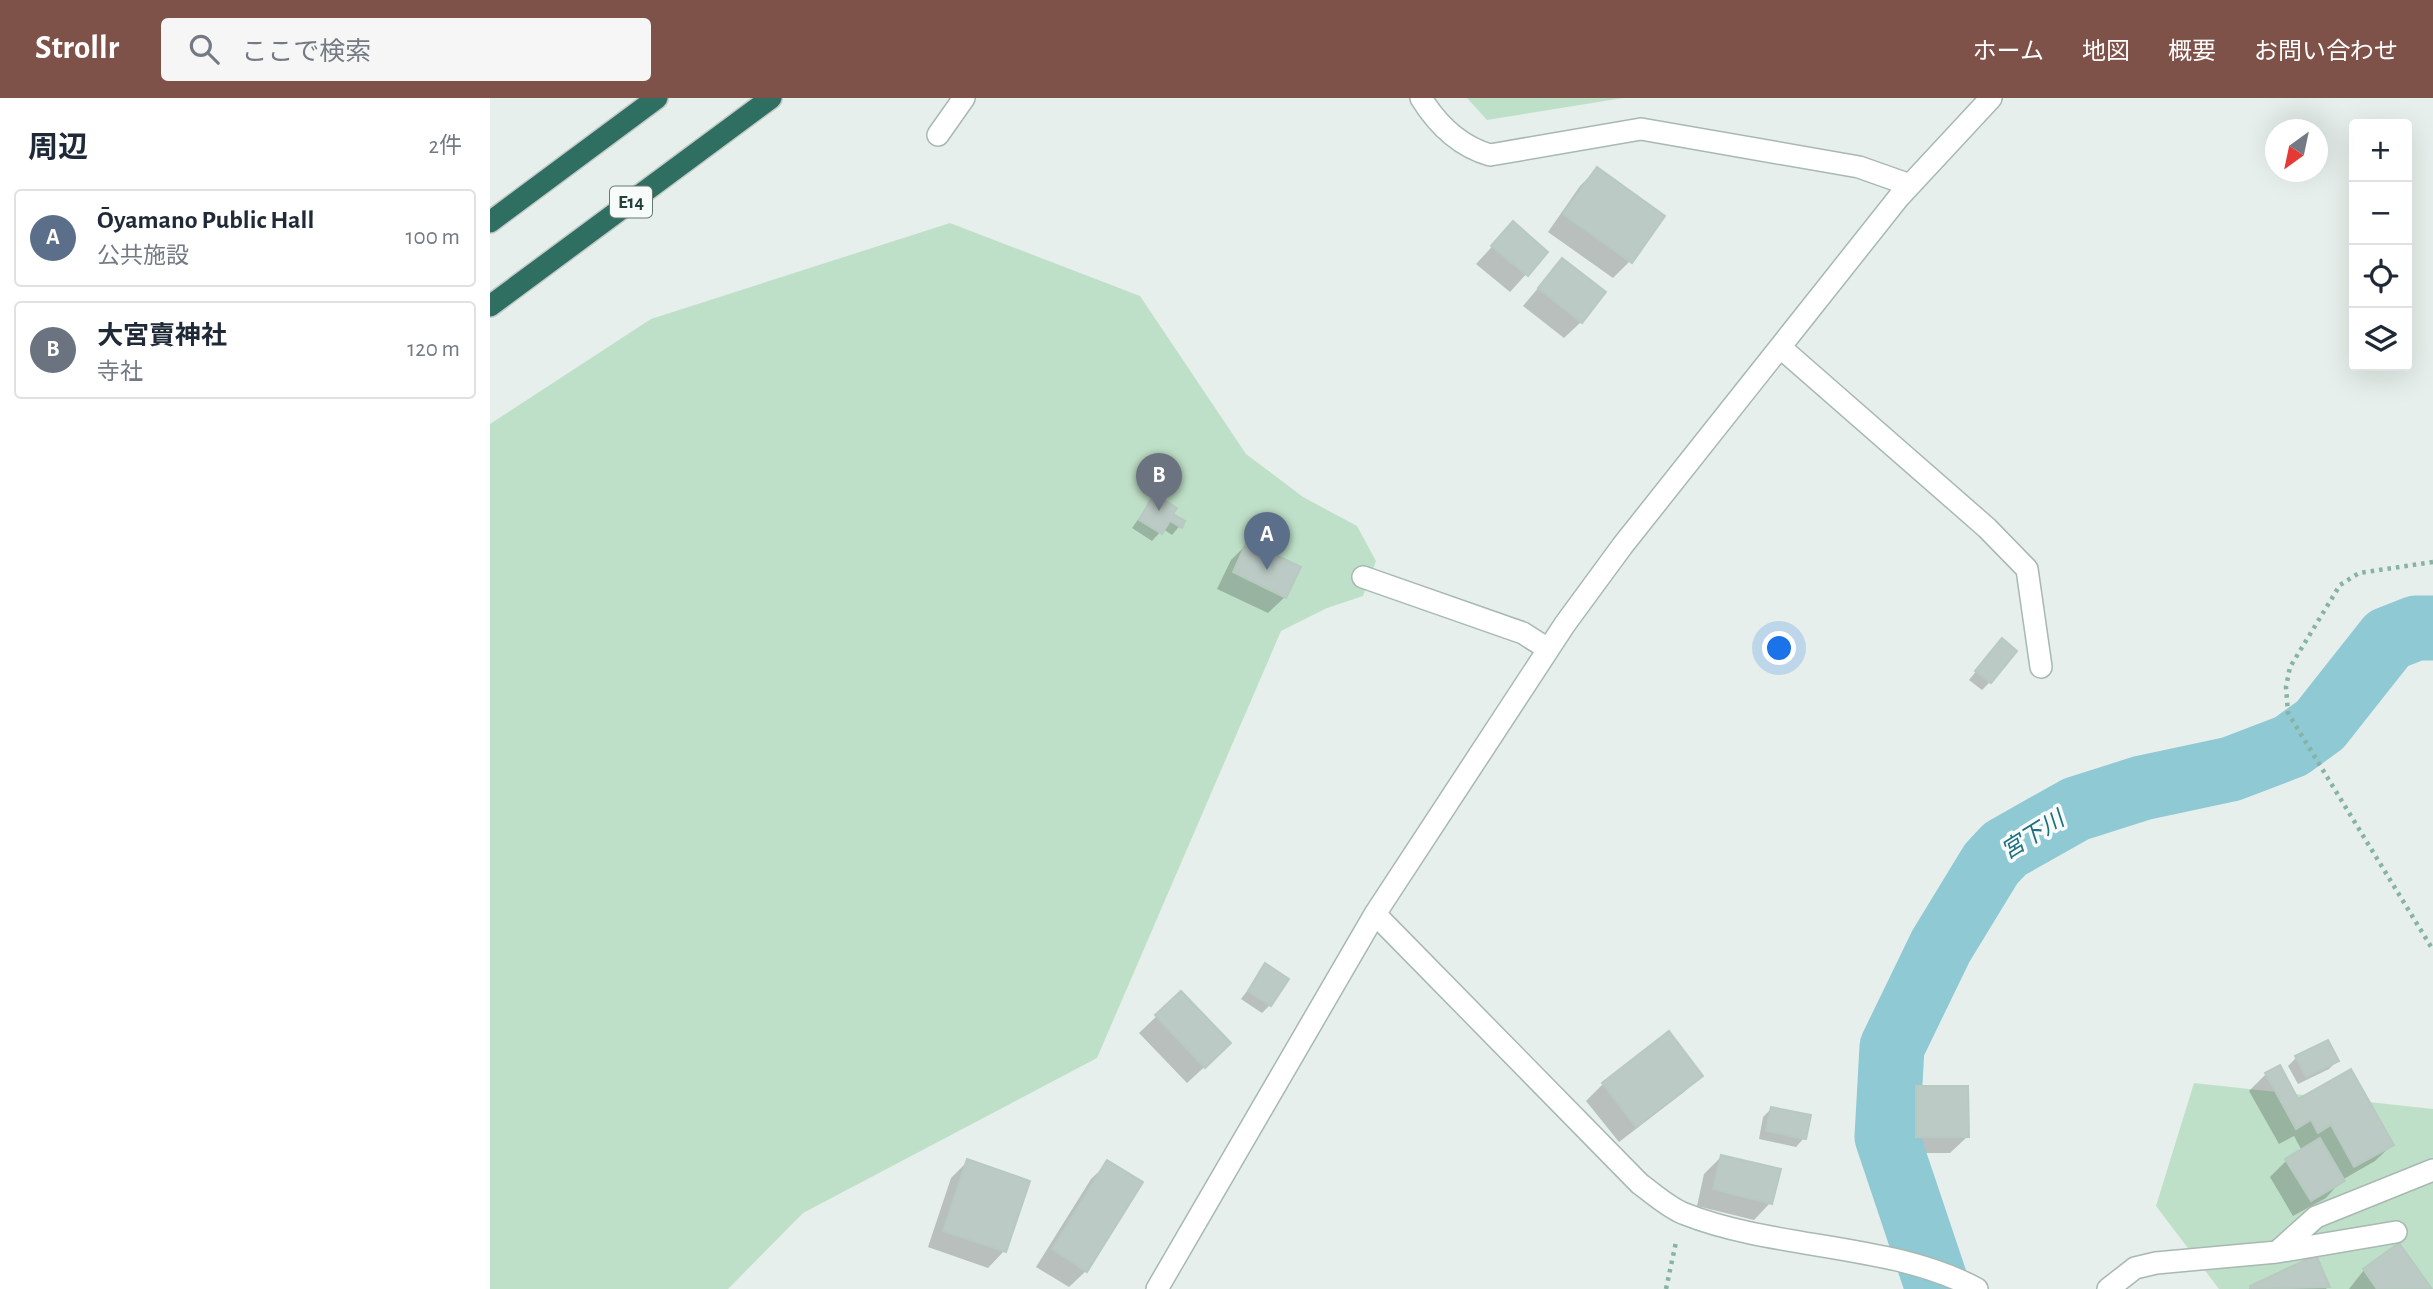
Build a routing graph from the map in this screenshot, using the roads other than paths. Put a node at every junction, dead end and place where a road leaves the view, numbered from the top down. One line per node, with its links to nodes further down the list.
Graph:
1 (657, 98): 8 (highway)
2 (771, 98): 9 (highway, E14)
3 (964, 98): 6 (street)
4 (1421, 98): 7 (street)
5 (1991, 98): 7 (street)
6 (938, 135)
7 (1910, 185): 10 (street)
8 (490, 222)
9 (490, 306)
10 (1780, 347): 12 (street); 13 (street)
11 (1363, 577): 12 (street)
12 (1548, 649): 14 (street)
13 (2041, 667)
14 (1376, 914): 18 (street); 19 (street)
15 (2433, 1170): 17 (street)
16 (2396, 1232): 17 (street)
17 (2277, 1252): 20 (street)
18 (1157, 1289)
19 (1977, 1289)
20 (2108, 1289)

